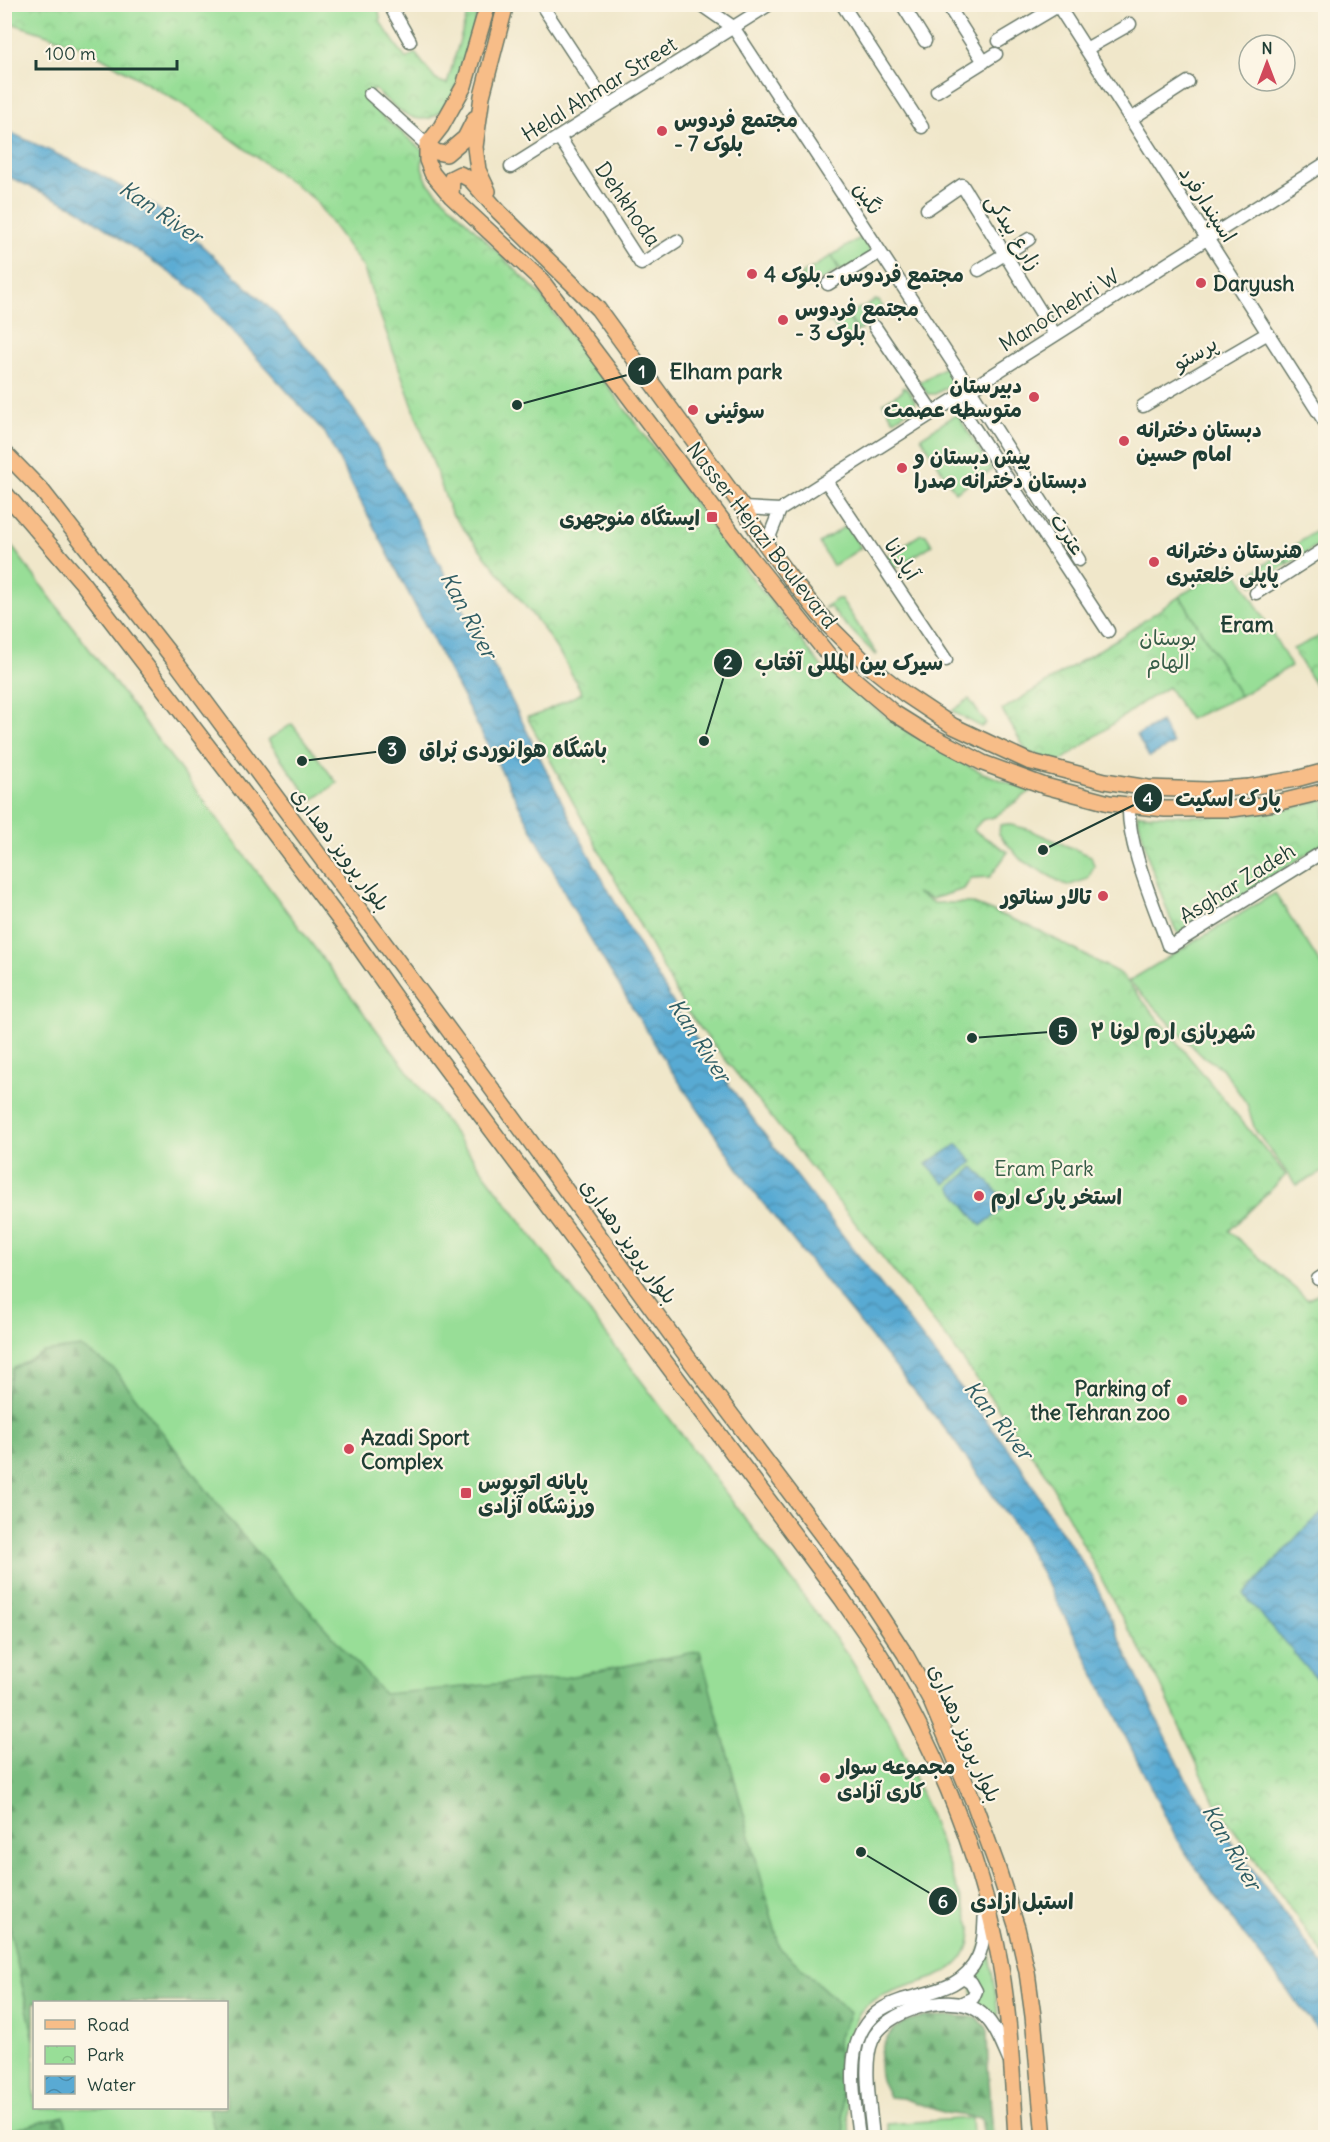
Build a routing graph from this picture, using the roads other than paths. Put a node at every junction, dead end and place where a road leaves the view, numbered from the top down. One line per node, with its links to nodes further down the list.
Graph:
1 (388, 4): 13 (street)
2 (488, 4): 27 (main road)
3 (506, 4): 22 (main road)
4 (541, 4): 23 (street)
5 (700, 4): 12 (street)
6 (770, 4): 12 (street, Helal Ahmar Street)
7 (842, 4): 25 (street)
8 (902, 4): 14 (street)
9 (947, 4): 18 (street)
10 (1059, 5): 15 (street); 16 (street, اسپندارفرد)
11 (1130, 24): 16 (street)
12 (733, 27): 23 (street, Helal Ahmar Street); 36 (street, نگین)
13 (410, 41)
14 (925, 41)
15 (999, 41)
16 (1086, 49): 24 (street, اسپندارفرد)
17 (996, 54): 18 (street)
18 (984, 62): 20 (street)
19 (1188, 82): 24 (street)
20 (937, 91)
21 (370, 94): 27 (street)
22 (483, 96): 27 (main road); 32 (main road)
23 (608, 106): 26 (street, Helal Ahmar Street)
24 (1131, 119): 34 (street, اسپندارفرد)
25 (922, 127)
26 (559, 137): 29 (street, Helal Ahmar Street); 35 (street, Dehkhoda)
27 (427, 145): 30 (main road, Nasser Hejazi Boulevard)
28 (1326, 164): 34 (street, Manochehri W)
29 (511, 167)
30 (451, 196): 32 (main road); 61 (main road, Nasser Hejazi Boulevard)
31 (927, 209): 37 (street, زارع بیدکی)
32 (499, 212): 51 (main road, Nasser Hejazi Boulevard)
33 (1029, 238): 37 (street)
34 (1207, 239): 41 (street, اسپندارفرد); 42 (street, Manochehri W)
35 (677, 241)
36 (880, 252): 39 (street); 43 (street, نگین)
37 (1004, 254): 38 (street); 42 (street, زارع بیدکی)
38 (979, 270)
39 (828, 284)
40 (875, 327): 46 (street)
41 (1268, 333): 45 (street, پرستو); 47 (street, اسپندارفرد)
42 (1055, 335): 43 (street, Manochehri W)
43 (970, 389): 44 (street, Manochehri W); 55 (street, نگین)
44 (955, 399): 46 (street, Manochehri W); 57 (street, عترت)
45 (1143, 406)
46 (933, 413): 49 (street, Manochehri W)
47 (1326, 424)
48 (4, 452): 70 (main road, بلوار پرویز دهداری)
49 (826, 480): 52 (street, Manochehri W); 58 (street, آپادانا)
50 (4, 492): 63 (main road, بلوار پرویز دهداری)
51 (743, 508): 52 (street); 53 (main road, Nasser Hejazi Boulevard)
52 (780, 510): 53 (street)
53 (766, 545): 59 (main road, Nasser Hejazi Boulevard)
54 (1326, 548): 56 (street)
55 (1079, 560)
56 (1256, 593)
57 (1108, 632)
58 (946, 660)
59 (1326, 771)
60 (1326, 792): 61 (main road, Nasser Hejazi Boulevard)
61 (1129, 806): 62 (street, Asghar Zadeh)
62 (1326, 850)
63 (985, 1896): 64 (street); 66 (main road, بلوار پرویز دهداری)
64 (963, 1977): 65 (street); 67 (street)
65 (962, 2003): 66 (street); 68 (street)
66 (1011, 2065): 69 (main road, بلوار پرویز دهداری)
67 (859, 2138)
68 (873, 2138)
69 (1016, 2138)
70 (1044, 2138)

